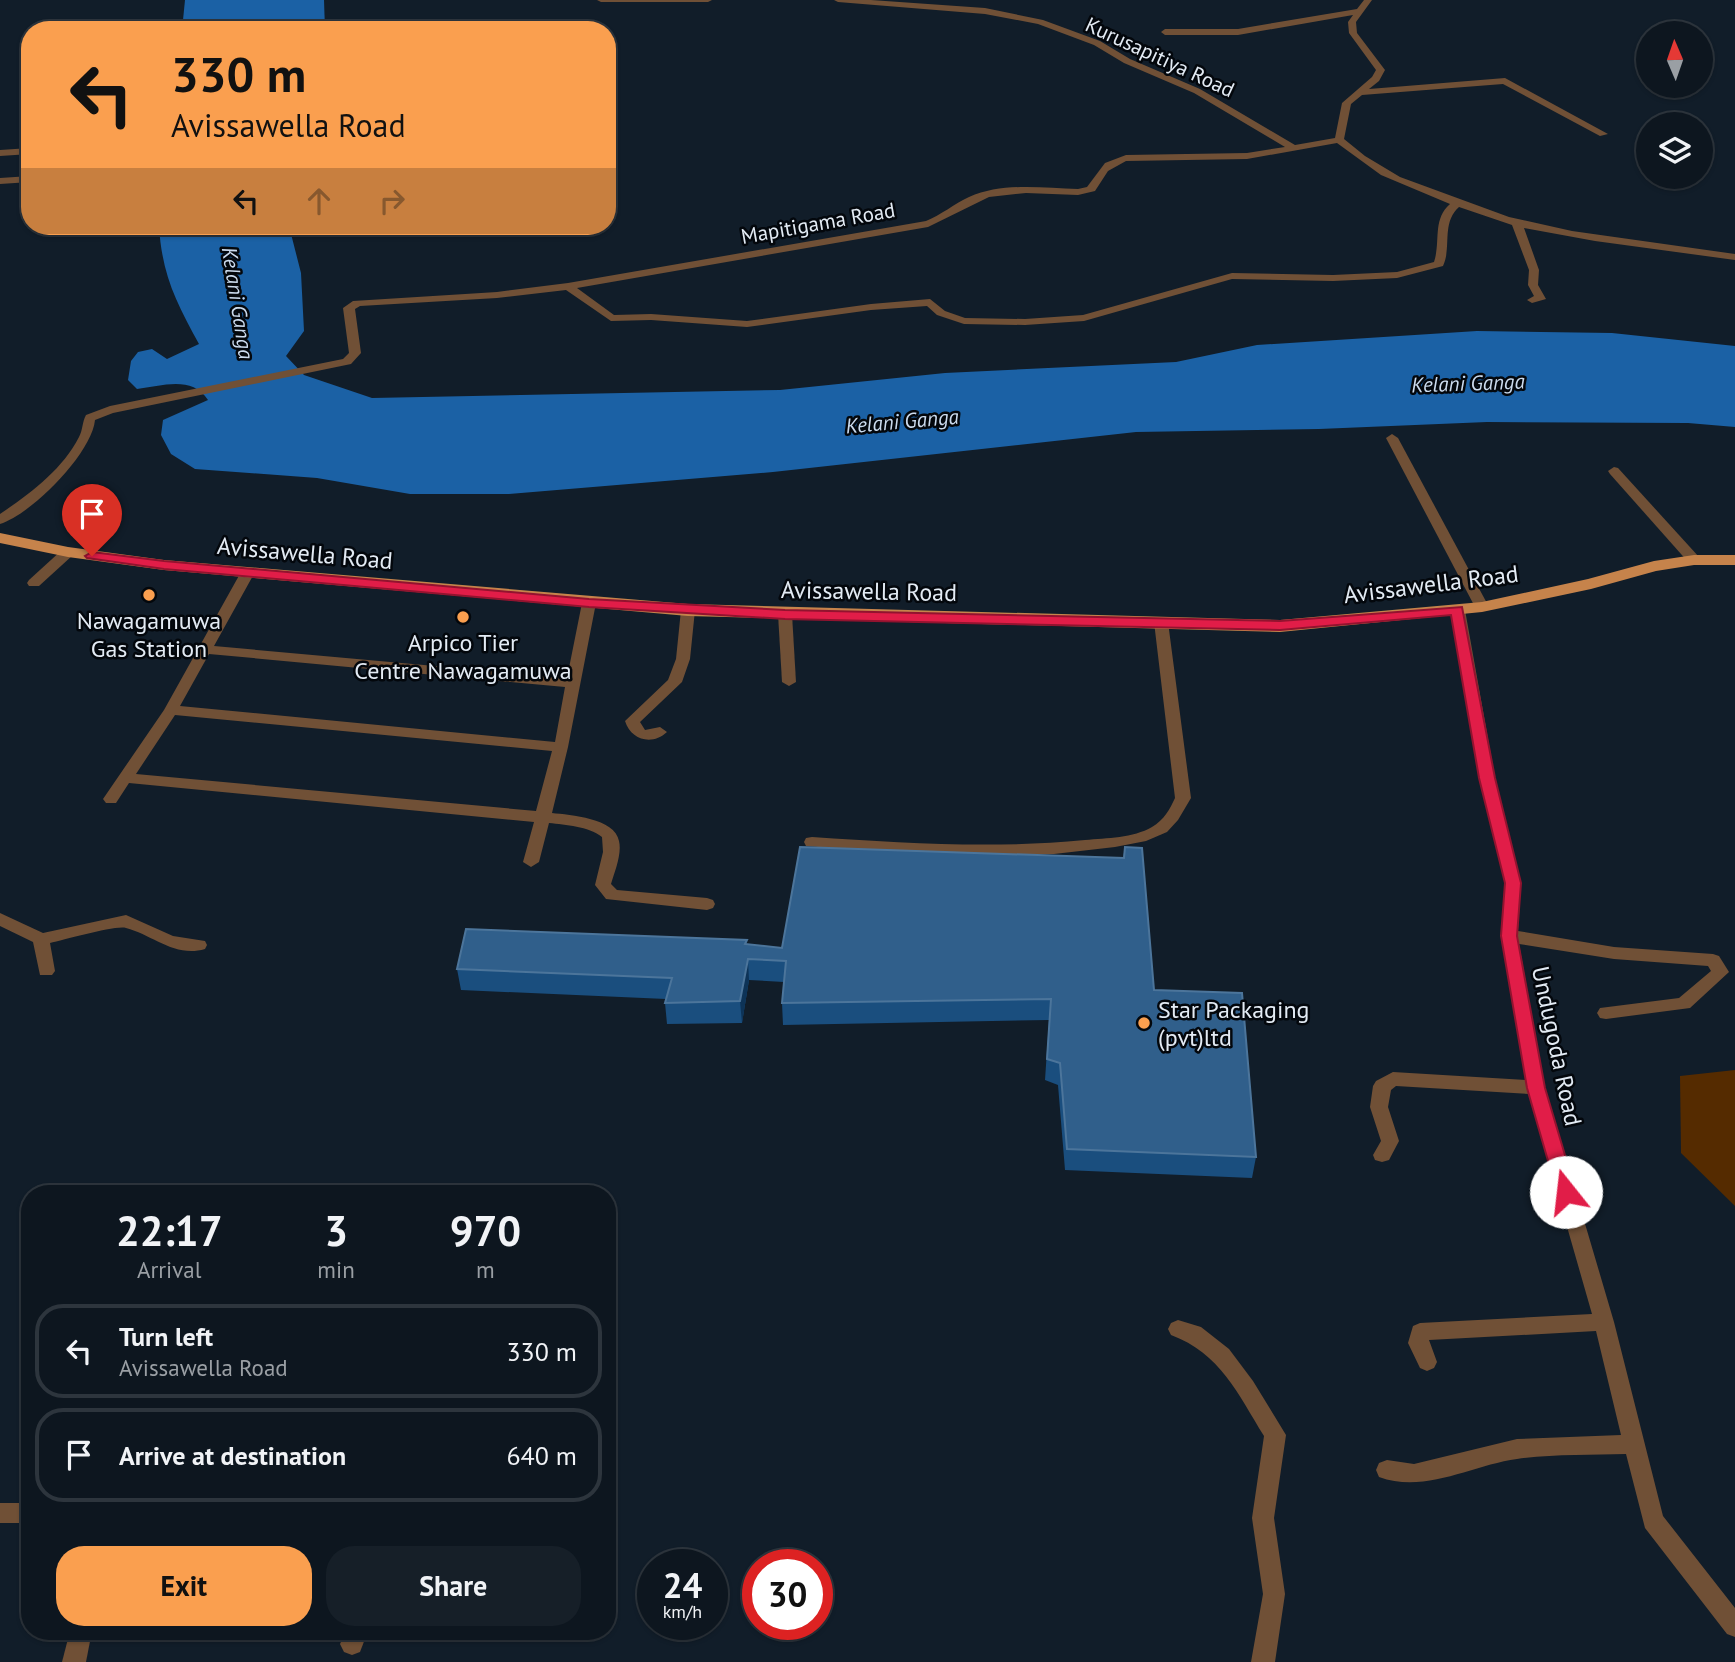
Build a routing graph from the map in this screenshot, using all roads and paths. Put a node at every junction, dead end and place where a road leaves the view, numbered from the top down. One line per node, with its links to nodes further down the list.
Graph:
1 (708, 0): 4 (street)
2 (838, 0): 10 (street, Kurusapitiya Road)
3 (1368, 0): 5 (street)
4 (601, 1)
5 (1360, 11): 6 (street); 7 (street)
6 (1165, 32)
7 (1358, 93): 8 (street); 9 (street)
8 (1603, 134)
9 (1339, 140): 10 (street, Mapitigama Road); 15 (street)
10 (1294, 148): 18 (street, Mapitigama Road)
11 (21, 152): 12 (street)
12 (0, 153)
13 (21, 180): 14 (street)
14 (0, 181)
15 (1457, 203): 16 (street); 18 (street)
16 (1517, 223): 17 (street); 19 (street)
17 (1735, 257)
18 (568, 286): 22 (street, Mapitigama Road)
19 (1531, 300)
20 (1392, 438): 30 (street)
21 (1614, 471): 25 (street)
22 (0, 520)
23 (0, 538): 24 (main road, Avissawella Road)
24 (68, 552): 27 (main road, Avissawella Road); 28 (street)
25 (1694, 560): 26 (main road, Avissawella Road); 30 (main road, Avissawella Road)
26 (1735, 560)
27 (248, 572): 29 (main road, Avissawella Road); 35 (street)
28 (34, 583)
29 (589, 603): 31 (main road, Avissawella Road); 37 (street)
30 (1482, 607): 32 (main road, Avissawella Road)
31 (688, 610): 33 (main road, Avissawella Road); 38 (street)
32 (1458, 610): 34 (main road, Avissawella Road); 50 (street, Undugoda Road)
33 (785, 614): 34 (main road, Avissawella Road); 36 (street)
34 (1161, 622): 46 (street)
35 (208, 650): 37 (street); 39 (street)
36 (789, 682)
37 (573, 683): 42 (street)
38 (666, 690): 40 (street); 41 (street)
39 (171, 710): 42 (street); 43 (street)
40 (666, 710)
41 (660, 732)
42 (561, 747): 45 (street)
43 (126, 778): 44 (street); 45 (street)
44 (111, 799)
45 (542, 818): 47 (street); 48 (street)
46 (811, 842)
47 (530, 862)
48 (707, 904)
49 (0, 919): 51 (street)
50 (1509, 936): 54 (street); 55 (street, Undugoda Road)
51 (41, 939): 52 (street); 53 (street)
52 (199, 945)
53 (46, 971)
54 (1606, 1013)
55 (1536, 1088): 56 (street); 57 (street, Undugoda Road)
56 (1382, 1155)
57 (1604, 1322): 59 (street); 60 (street, Undugoda Road)
58 (1178, 1329): 67 (street)
59 (1427, 1362)
60 (1634, 1444): 61 (street); 64 (street, Undugoda Road)
61 (1387, 1470)
62 (0, 1513): 63 (street)
63 (21, 1513)
64 (1735, 1626)
65 (79, 1640): 66 (street)
66 (74, 1662)
67 (1263, 1662)

